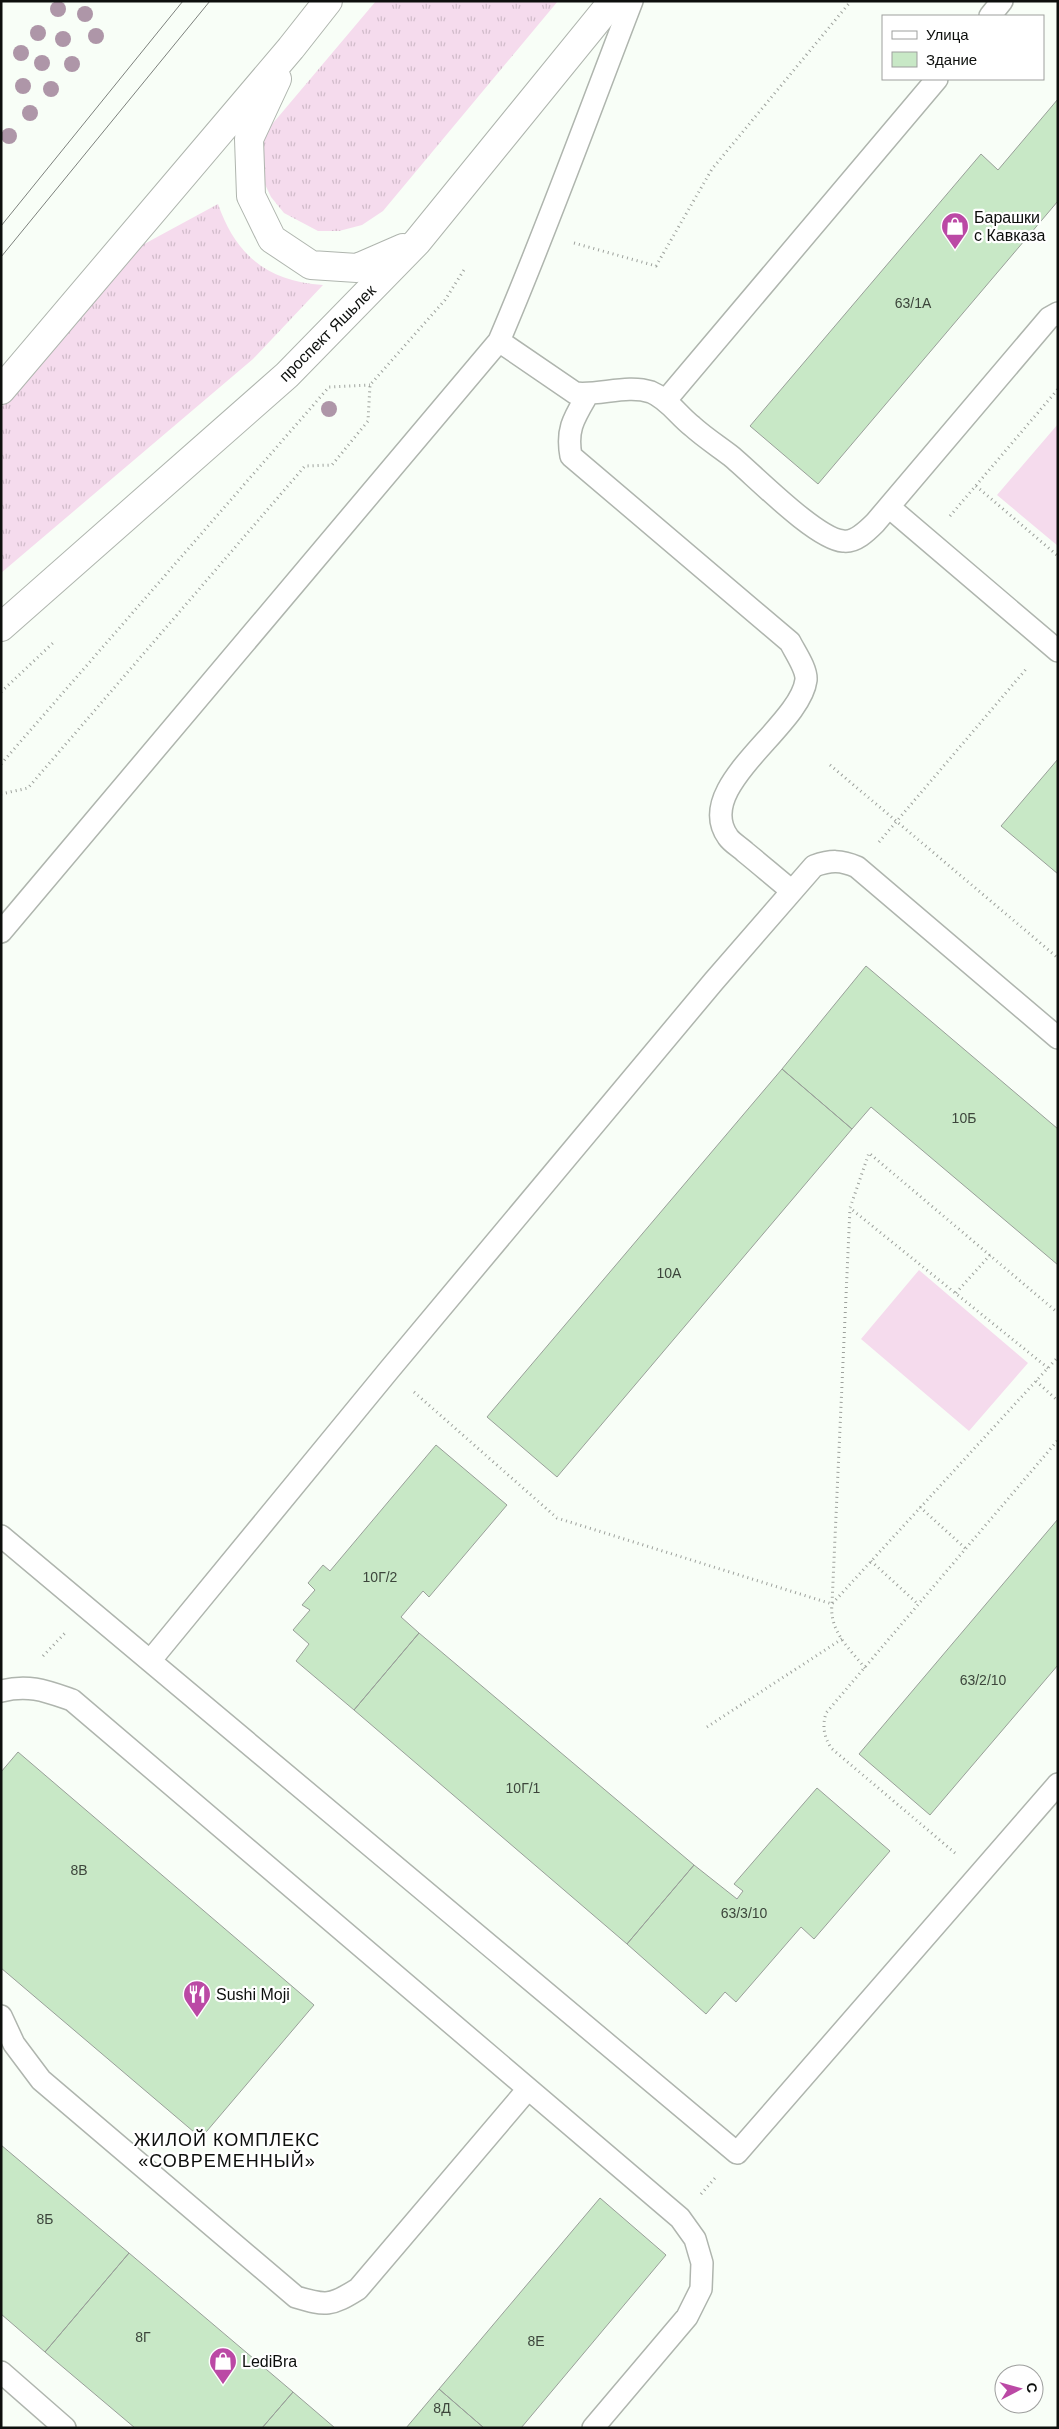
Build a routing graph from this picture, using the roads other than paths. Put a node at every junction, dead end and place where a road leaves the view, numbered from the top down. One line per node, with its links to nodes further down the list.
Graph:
1 (328, 1): 6 (main road)
2 (613, 1): 8 (main road, проспект Яшьлек)
3 (632, 1): 10 (lane)
4 (1002, 1): 5 (lane)
5 (991, 15)
6 (291, 48): 8 (main road); 11 (main road)
7 (936, 80): 13 (lane)
8 (417, 242): 15 (main road, проспект Яшьлек)
9 (1058, 313): 14 (lane)
10 (499, 341): 12 (lane); 18 (lane)
11 (1, 390)
12 (588, 394): 13 (lane); 17 (lane)
13 (666, 400): 14 (lane)
14 (889, 507): 16 (lane)
15 (1, 627)
16 (1053, 647)
17 (792, 891): 19 (lane); 21 (lane)
18 (1, 932)
19 (1058, 1038)
20 (1, 1536): 21 (lane)
21 (150, 1661): 23 (lane)
22 (1, 1691): 25 (lane)
23 (1058, 1784)
24 (1, 2016): 25 (lane)
25 (528, 2089): 28 (lane)
26 (1, 2372): 27 (lane)
27 (65, 2428)
28 (593, 2428)

